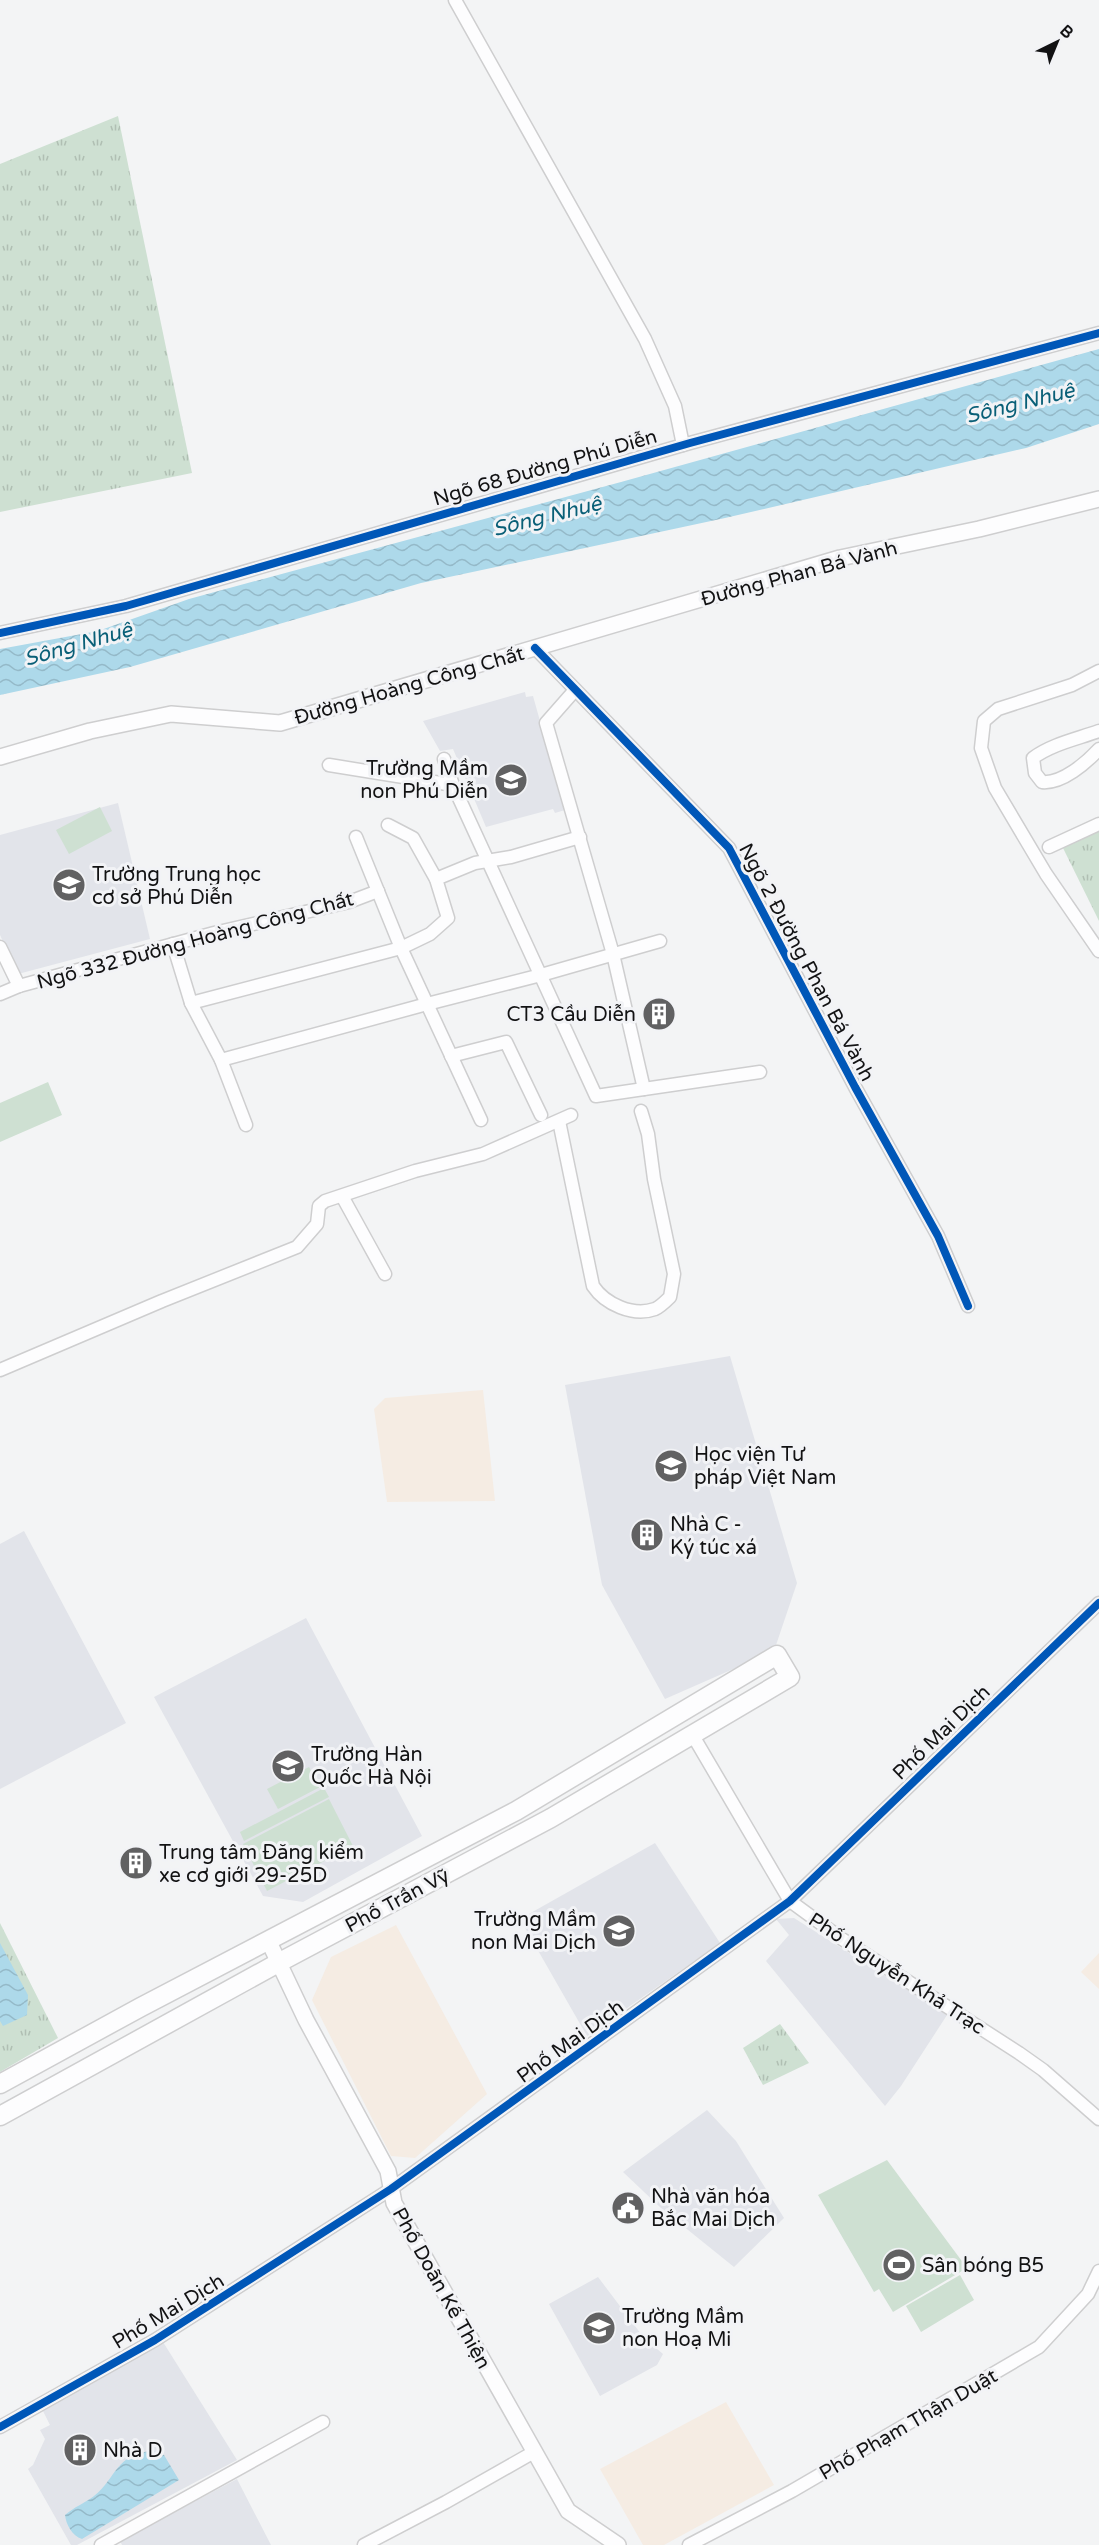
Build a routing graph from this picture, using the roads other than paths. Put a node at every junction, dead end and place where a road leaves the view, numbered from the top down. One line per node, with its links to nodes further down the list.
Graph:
1 (455, 0): 3 (street)
2 (1099, 333): 3 (street, Ngõ 68 Đường Phú Diễn)
3 (683, 445): 5 (street, Ngõ 68 Đường Phú Diễn)
4 (1099, 499): 6 (street, Đường Phan Bá Vành)
5 (0, 633)
6 (535, 648): 8 (street, Ngõ 2 Đường Phan Bá Vành); 11 (street, Đường Hoàng Công Chất)
7 (1099, 672): 27 (street)
8 (575, 690): 18 (street); 46 (street, Ngõ 2 Đường Phan Bá Vành)
9 (1099, 732): 10 (street)
10 (1099, 748)
11 (0, 757)
12 (444, 759): 14 (street)
13 (329, 765): 14 (street)
14 (453, 785): 20 (street)
15 (1099, 824): 19 (street)
16 (388, 825): 21 (street)
17 (357, 837): 22 (street)
18 (580, 837): 20 (street); 28 (street)
19 (1049, 847)
20 (489, 861): 21 (street); 29 (street)
21 (436, 879): 26 (street)
22 (378, 891): 24 (street, Ngõ 332 Đường Hoàng Công Chất); 26 (street)
23 (660, 941): 28 (street)
24 (173, 944): 30 (street, Ngõ 332 Đường Hoàng Công Chất); 32 (street)
25 (0, 947): 30 (street, Ngõ 332 Đường Hoàng Công Chất)
26 (401, 948): 32 (street); 33 (street)
27 (1099, 951)
28 (613, 954): 29 (street); 37 (street)
29 (541, 975): 33 (street); 37 (street)
30 (19, 986): 31 (street)
31 (0, 994)
32 (191, 1003): 35 (street)
33 (427, 1004): 34 (street); 35 (street)
34 (451, 1056): 39 (street); 41 (street)
35 (221, 1060): 43 (street)
36 (759, 1072): 37 (street)
37 (644, 1089)
38 (641, 1111): 42 (street)
39 (541, 1115)
40 (570, 1115): 42 (street)
41 (481, 1120)
42 (559, 1121): 44 (street)
43 (246, 1125)
44 (342, 1196): 45 (street); 47 (street)
45 (385, 1274)
46 (968, 1306)
47 (0, 1370)
48 (1099, 1602): 51 (street, Phố Mai Dịch)
49 (680, 1714): 50 (main road); 50 (main road, Phố Trần Vỹ); 52 (main road, Phố Trần Vỹ)
50 (692, 1734): 51 (street, Phố Nguyễn Khả Trạc); 53 (main road, Phố Trần Vỹ)
51 (790, 1901): 56 (street, Phố Nguyễn Khả Trạc); 57 (street, Phố Mai Dịch)
52 (269, 1942): 53 (street, Phố Doãn Kế Thiện); 54 (main road, Phố Trần Vỹ)
53 (278, 1963): 55 (main road, Phố Trần Vỹ); 57 (street, Phố Doãn Kế Thiện)
54 (0, 2084)
55 (0, 2116)
56 (1099, 2119)
57 (391, 2189): 60 (street, Phố Mai Dịch); 61 (street, Phố Doãn Kế Thiện)
58 (1099, 2271): 65 (street, Phố Phạm Thận Duật)
59 (323, 2422): 62 (street)
60 (0, 2427)
61 (534, 2452): 63 (street); 64 (street, Phố Doãn Kế Thiện)
62 (100, 2545)
63 (364, 2545)
64 (618, 2545)
65 (689, 2545)

